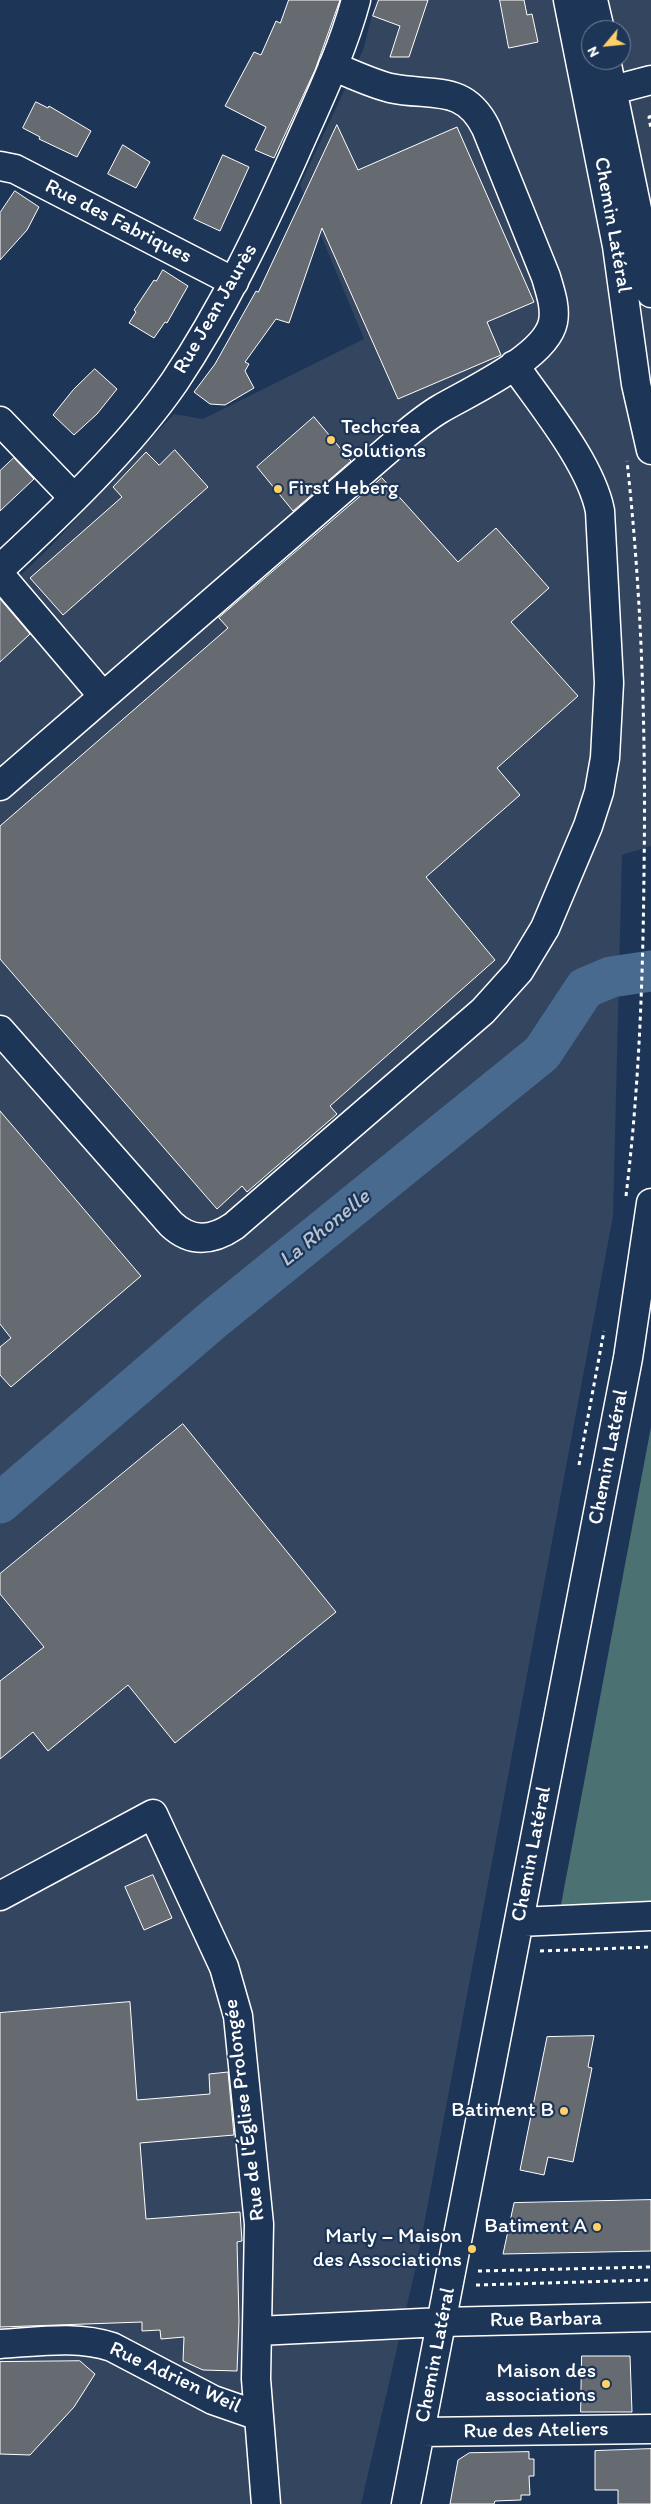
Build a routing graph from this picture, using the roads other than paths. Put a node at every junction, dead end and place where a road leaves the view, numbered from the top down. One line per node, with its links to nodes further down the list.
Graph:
1 (356, 0): 5 (street, Rue Jean Jaurès)
2 (568, 0): 8 (street, Chemin Latéral)
3 (594, 0): 4 (street)
4 (598, 20)
5 (333, 66): 10 (street, Rue Jean Jaurès); 12 (street)
6 (604, 70): 8 (street, Chemin Latéral)
7 (651, 80): 8 (street)
8 (600, 94): 11 (street, Chemin Latéral); 14 (street, Chemin Latéral)
9 (0, 166): 10 (street, Rue des Fabriques)
10 (234, 282): 15 (street, Rue Jean Jaurès)
11 (651, 293)
12 (514, 365): 18 (street); 20 (street)
13 (0, 421): 15 (street)
14 (639, 452)
15 (73, 498): 16 (street, Rue Jean Jaurès)
16 (0, 569)
17 (0, 575): 18 (street)
18 (103, 696): 19 (street)
19 (0, 786)
20 (0, 1030)
21 (638, 1202): 24 (street, Chemin Latéral)
22 (0, 1896): 27 (street, Rue de l'Église Prolongée)
23 (651, 1916): 24 (street)
24 (519, 1922): 26 (street, Chemin Latéral)
25 (651, 2318): 26 (street, Rue Barbara)
26 (442, 2322): 27 (street, Rue Barbara); 31 (street, Chemin Latéral)
27 (258, 2331): 29 (street, Rue de l'Église Prolongée)
28 (0, 2344): 29 (street, Rue Adrien Weil)
29 (259, 2416): 32 (street, Rue de l'Église Prolongée)
30 (651, 2429): 31 (street, Rue des Ateliers)
31 (421, 2432): 33 (street, Chemin Latéral)
32 (266, 2504)
33 (406, 2504)

